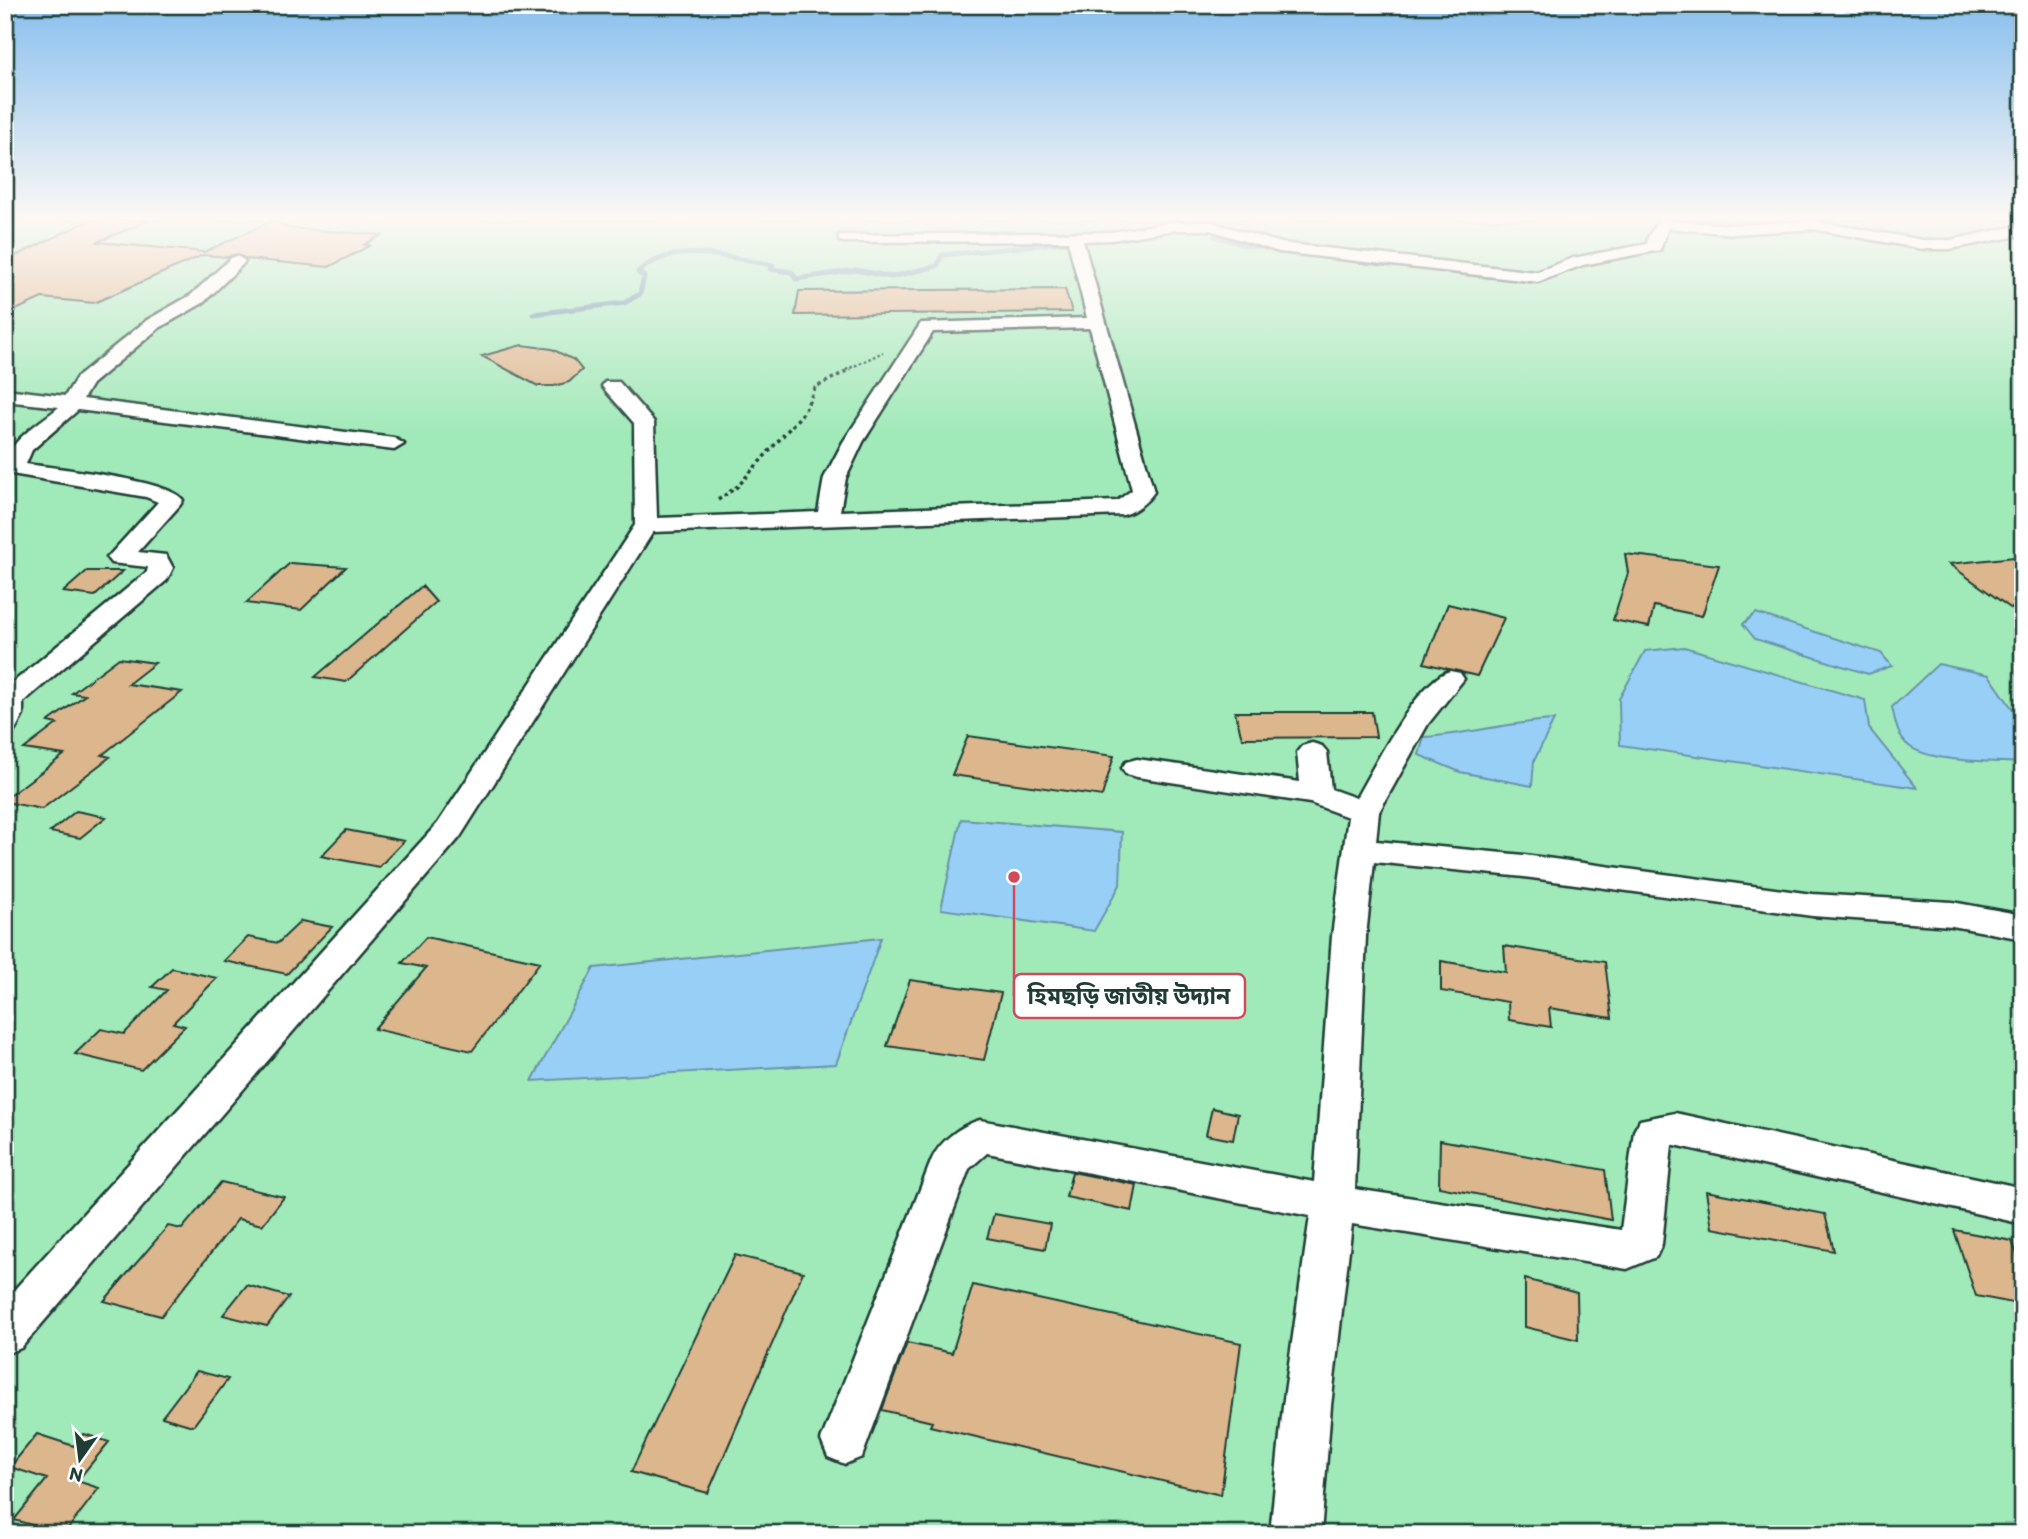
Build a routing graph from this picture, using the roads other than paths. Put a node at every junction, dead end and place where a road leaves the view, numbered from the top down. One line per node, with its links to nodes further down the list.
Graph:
1 (205, 292): 6 (street)
2 (1090, 292): 3 (street)
3 (1099, 323): 8 (street); 8 (street)
4 (612, 386): 9 (street)
5 (5, 395): 6 (street)
6 (71, 403): 7 (street); 11 (street)
7 (394, 444)
8 (828, 517): 9 (street)
9 (646, 525): 20 (street)
10 (1450, 679): 15 (street)
11 (5, 724)
12 (1312, 752): 14 (street)
13 (1137, 768): 14 (street)
14 (1316, 793): 15 (street)
15 (1364, 812): 16 (street)
16 (1359, 850): 17 (street); 18 (street)
17 (2023, 927)
18 (1333, 1203): 19 (street); 21 (street); 22 (street)
19 (2023, 1206)
20 (5, 1333)
21 (845, 1440)
22 (1295, 1534)

